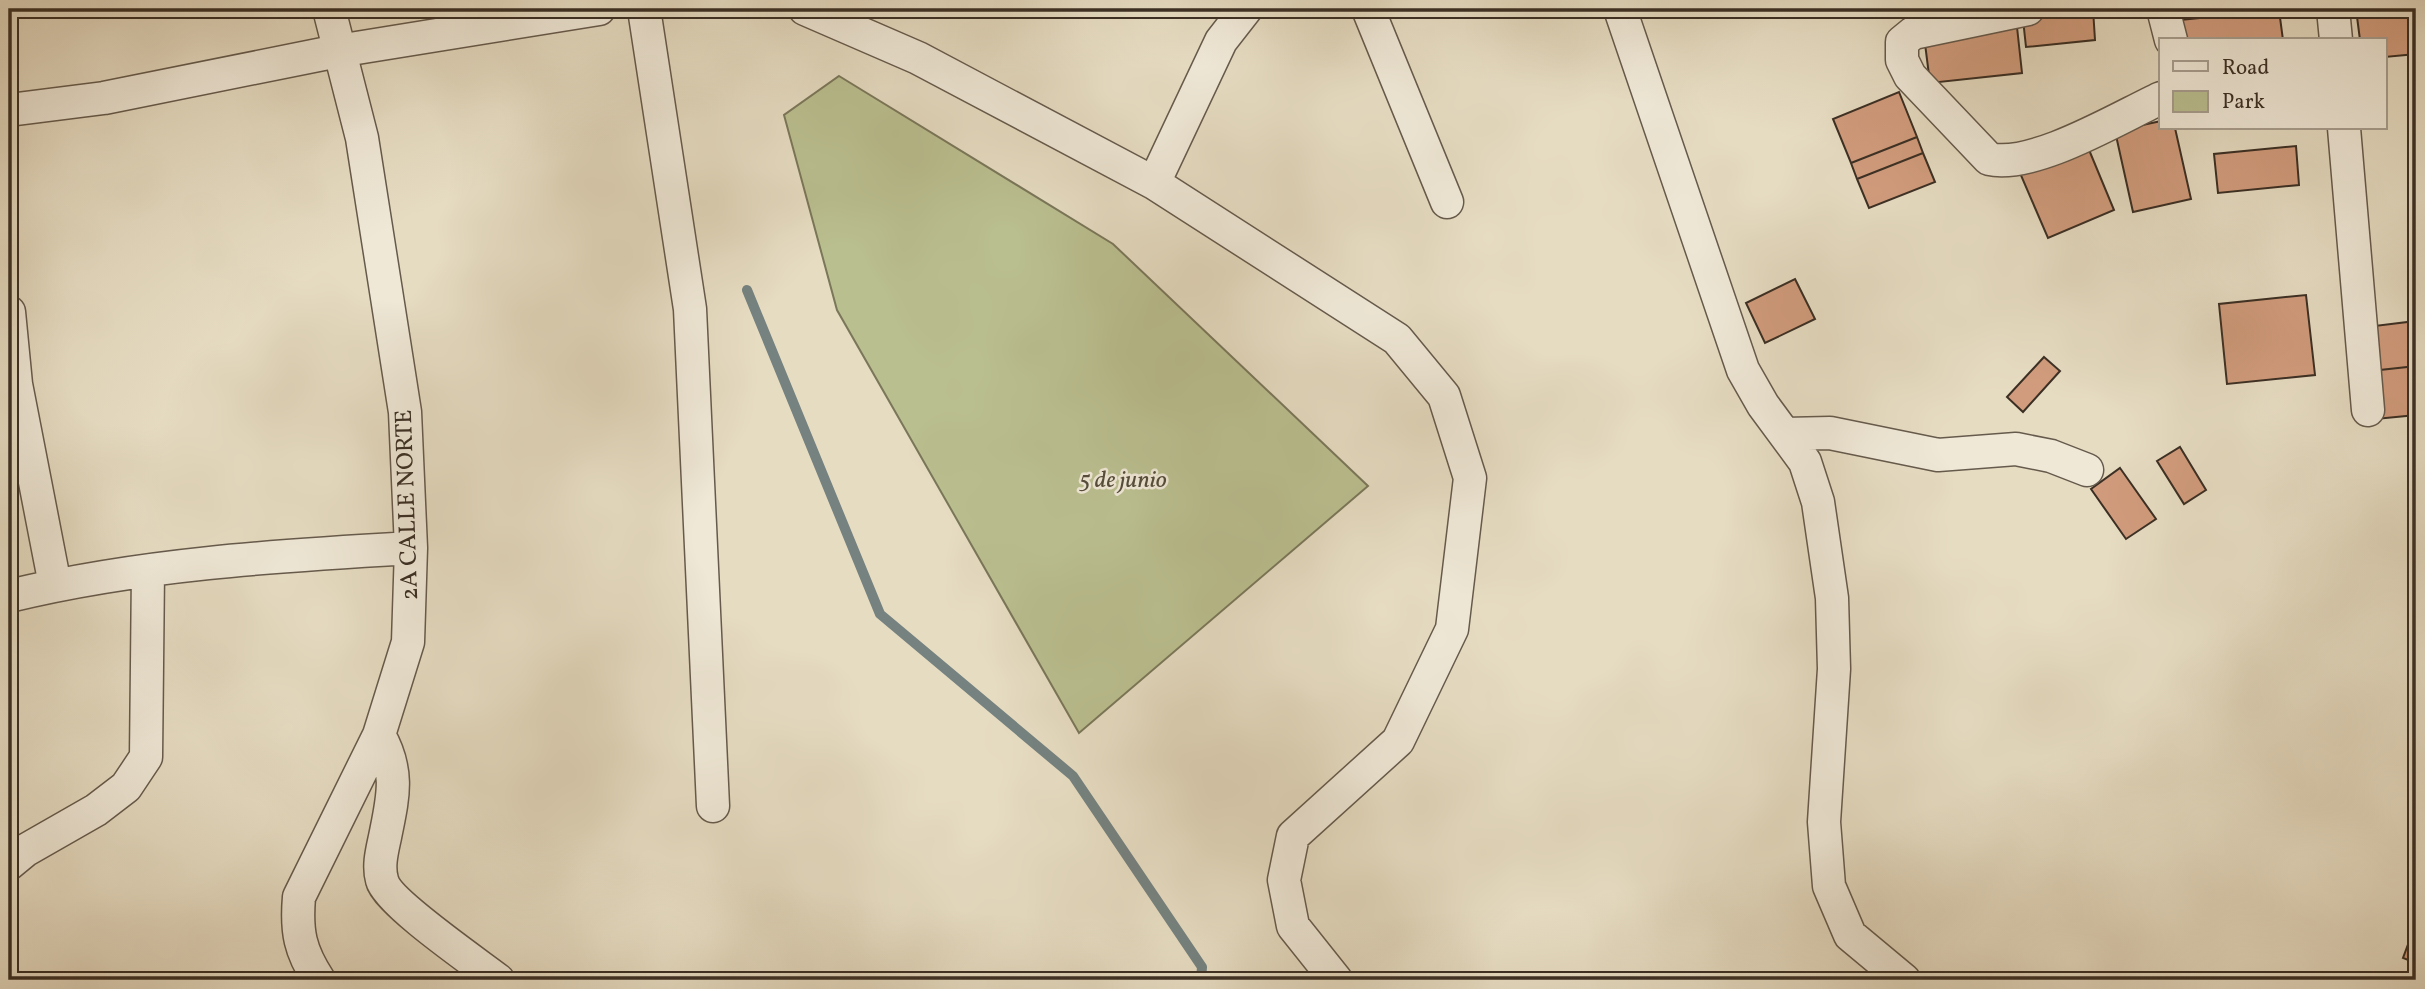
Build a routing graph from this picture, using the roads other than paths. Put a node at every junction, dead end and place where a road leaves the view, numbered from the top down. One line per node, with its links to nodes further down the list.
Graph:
1 (329, 9): 13 (street, 2A CALLE NORTE)
2 (599, 9): 13 (street)
3 (644, 9): 29 (street)
4 (805, 9): 17 (street)
5 (1246, 9): 17 (street)
6 (1368, 9): 18 (street)
7 (1620, 9): 22 (street)
8 (2028, 9): 14 (street)
9 (2163, 9): 11 (street)
10 (2333, 9): 12 (street)
11 (2170, 38)
12 (2336, 38)
13 (338, 51): 15 (street); 24 (street, 2A CALLE NORTE)
14 (2159, 99)
15 (9, 110)
16 (2344, 130): 21 (street)
17 (1154, 183): 33 (street)
18 (1447, 202)
19 (9, 312): 20 (street)
20 (12, 384): 26 (street)
21 (2368, 410)
22 (1785, 434): 23 (street); 34 (street)
23 (2088, 470)
24 (411, 548): 25 (street); 28 (street, 2A CALLE NORTE)
25 (148, 571): 26 (street); 30 (street)
26 (55, 585): 27 (street)
27 (9, 596)
28 (379, 735): 31 (street, 2A CALLE NORTE); 32 (street)
29 (713, 806)
30 (9, 864)
31 (319, 980)
32 (498, 980)
33 (1336, 980)
34 (1904, 980)

